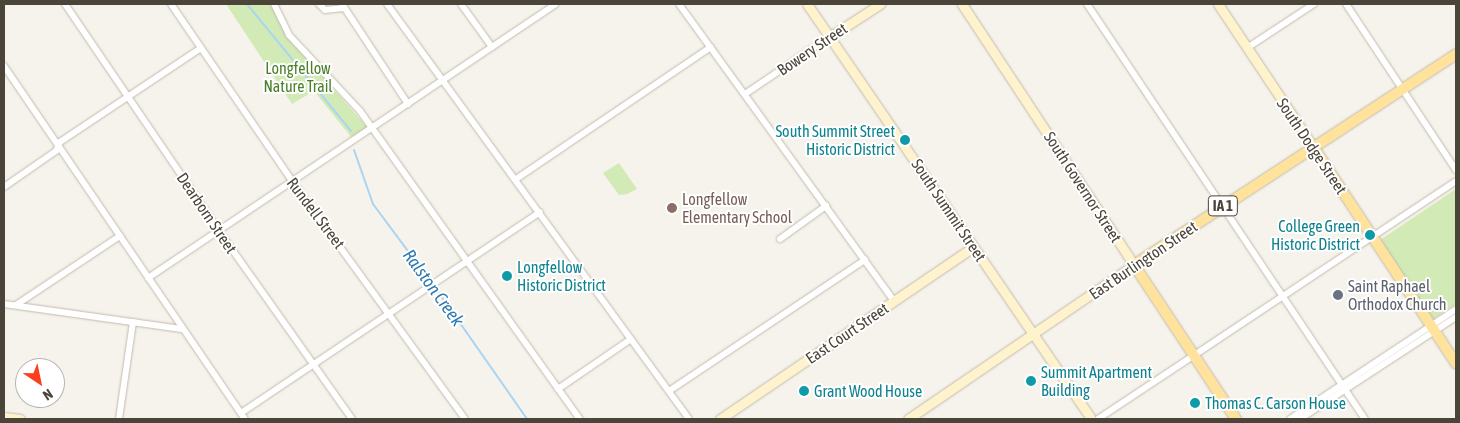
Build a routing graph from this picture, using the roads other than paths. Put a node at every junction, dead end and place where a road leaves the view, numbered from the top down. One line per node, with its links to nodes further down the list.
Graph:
1 (65, 4): 27 (street, Dearborn Street)
2 (171, 4): 20 (street, Rundell Street)
3 (274, 4): 29 (street)
4 (319, 4): 16 (street)
5 (387, 4): 24 (street)
6 (461, 4): 18 (street)
7 (556, 4): 18 (street)
8 (679, 4): 19 (street)
9 (807, 4): 17 (street, South Summit Street)
10 (880, 4): 17 (street, Bowery Street)
11 (962, 4): 47 (street, South Governor Street)
12 (1087, 4): 38 (street)
13 (1218, 4): 21 (street, South Dodge Street)
14 (1314, 4): 21 (street)
15 (1346, 4): 25 (street)
16 (343, 6): 28 (street)
17 (831, 36): 26 (street, Bowery Street); 44 (street, South Summit Street)
18 (492, 47): 24 (street)
19 (711, 47): 26 (street); 33 (street)
20 (201, 48): 27 (street); 34 (street, Rundell Street)
21 (1247, 48): 31 (street, South Dodge Street)
22 (1456, 54): 25 (main road, East Burlington Street / IA 1)
23 (4, 66): 30 (street)
24 (445, 79): 28 (street); 33 (street)
25 (1403, 89): 31 (main road, East Burlington Street / IA 1); 32 (street)
26 (745, 94): 37 (street)
27 (129, 97): 30 (street); 40 (street, Dearborn Street)
28 (408, 104): 29 (street)
29 (372, 128): 34 (street); 46 (street)
30 (58, 146): 36 (street); 41 (street)
31 (1314, 148): 38 (main road, East Burlington Street / IA 1); 42 (main road, South Dodge Street)
32 (1456, 170)
33 (516, 179): 39 (street)
34 (292, 181): 40 (street); 54 (street, Rundell Street)
35 (1456, 182): 42 (street)
36 (4, 186)
37 (826, 206): 43 (street); 45 (street)
38 (1222, 207): 47 (main road, East Burlington Street / IA 1); 49 (street)
39 (540, 212): 46 (street); 60 (street)
40 (219, 231): 48 (street); 63 (street, Dearborn Street)
41 (120, 236): 48 (street); 52 (street)
42 (1373, 237): 49 (street); 57 (main road, South Dodge Street)
43 (780, 239)
44 (973, 247): 50 (street, East Court Street); 59 (street, South Summit Street)
45 (865, 260): 50 (street); 66 (street)
46 (467, 262): 54 (street); 65 (street)
47 (1134, 265): 59 (street, East Burlington Street); 61 (main road, South Governor Street)
48 (148, 278): 58 (street)
49 (1283, 296): 61 (street); 64 (street)
50 (894, 300): 76 (street, East Court Street)
51 (4, 304): 52 (street)
52 (16, 306): 56 (street)
53 (1456, 309): 57 (street)
54 (390, 314): 63 (street); 73 (street, Rundell Street)
55 (1456, 317): 57 (street)
56 (133, 322): 58 (street); 70 (street)
57 (1433, 328): 62 (main road, South Dodge Street); 64 (street)
58 (183, 329): 67 (street)
59 (1033, 334): 77 (street, East Burlington Street); 78 (street, South Summit Street)
60 (631, 339): 65 (street); 66 (street)
61 (1194, 355): 78 (street); 79 (main road, South Governor Street)
62 (1456, 363)
63 (314, 365): 67 (street); 72 (street, Dearborn Street)
64 (1344, 387): 80 (street); 81 (street); 82 (street)
65 (558, 389): 74 (street)
66 (669, 391): 75 (street)
67 (241, 413): 71 (street)
68 (4, 417): 69 (street)
69 (20, 419)
70 (119, 419)
71 (245, 419)
72 (352, 419)
73 (465, 419)
74 (580, 419)
75 (689, 419)
76 (720, 419)
77 (908, 419)
78 (1094, 419)
79 (1236, 419)
80 (1290, 419)
81 (1300, 419)
82 (1365, 419)

